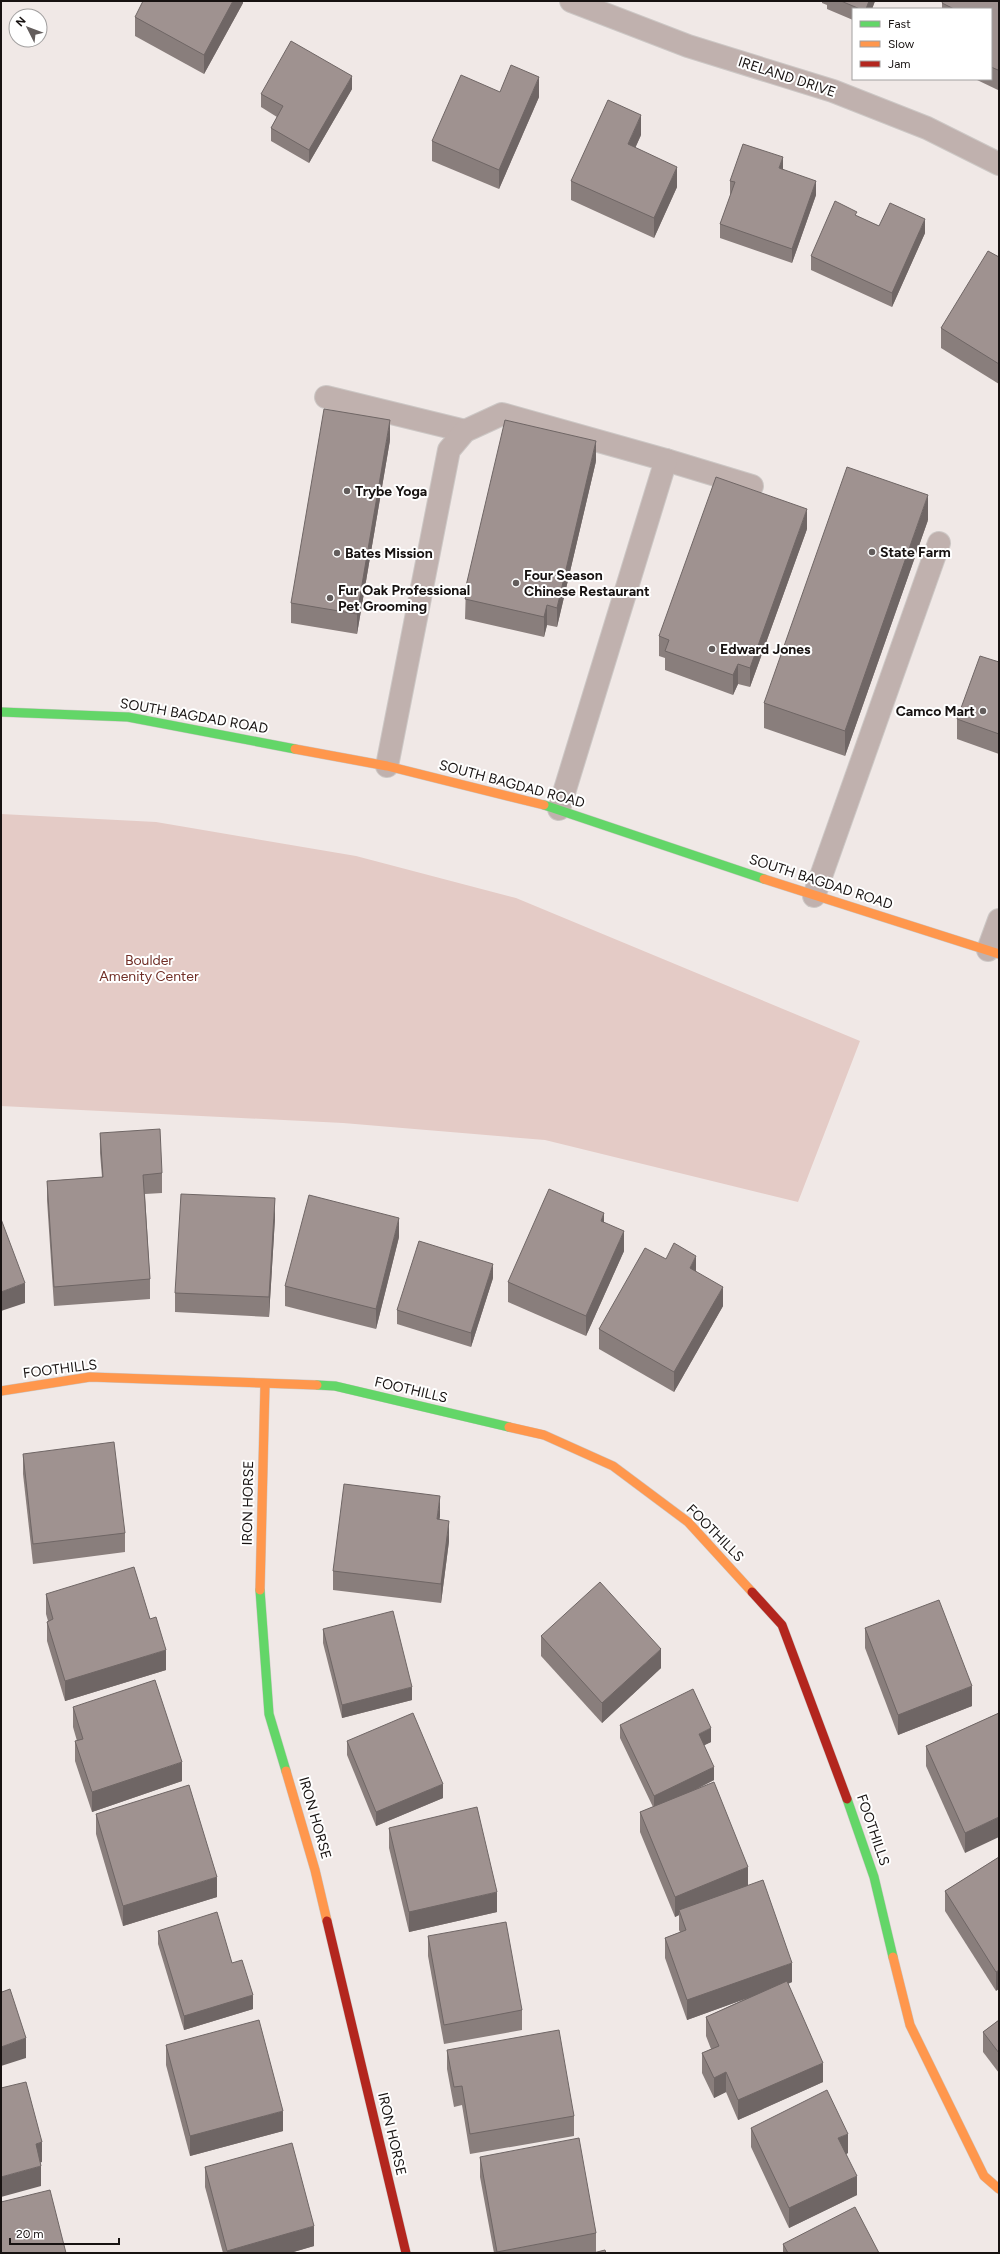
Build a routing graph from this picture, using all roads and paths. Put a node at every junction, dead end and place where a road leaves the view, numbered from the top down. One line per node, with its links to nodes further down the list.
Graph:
1 (571, 1): 2 (street, IRELAND DRIVE)
2 (999, 164)
3 (326, 398): 4 (street)
4 (464, 431): 5 (street); 9 (street)
5 (666, 460): 6 (street); 10 (street)
6 (752, 486)
7 (939, 543): 11 (street)
8 (1, 712): 9 (street, SOUTH BAGDAD ROAD)
9 (388, 766): 10 (street, SOUTH BAGDAD ROAD)
10 (559, 809): 11 (street, SOUTH BAGDAD ROAD)
11 (814, 896): 13 (street, SOUTH BAGDAD ROAD)
12 (999, 920): 13 (street)
13 (994, 952)
14 (265, 1384): 15 (street, FOOTHILLS); 16 (street, FOOTHILLS); 17 (street, IRON HORSE)
15 (1, 1391)
16 (999, 2189)
17 (406, 2253)

